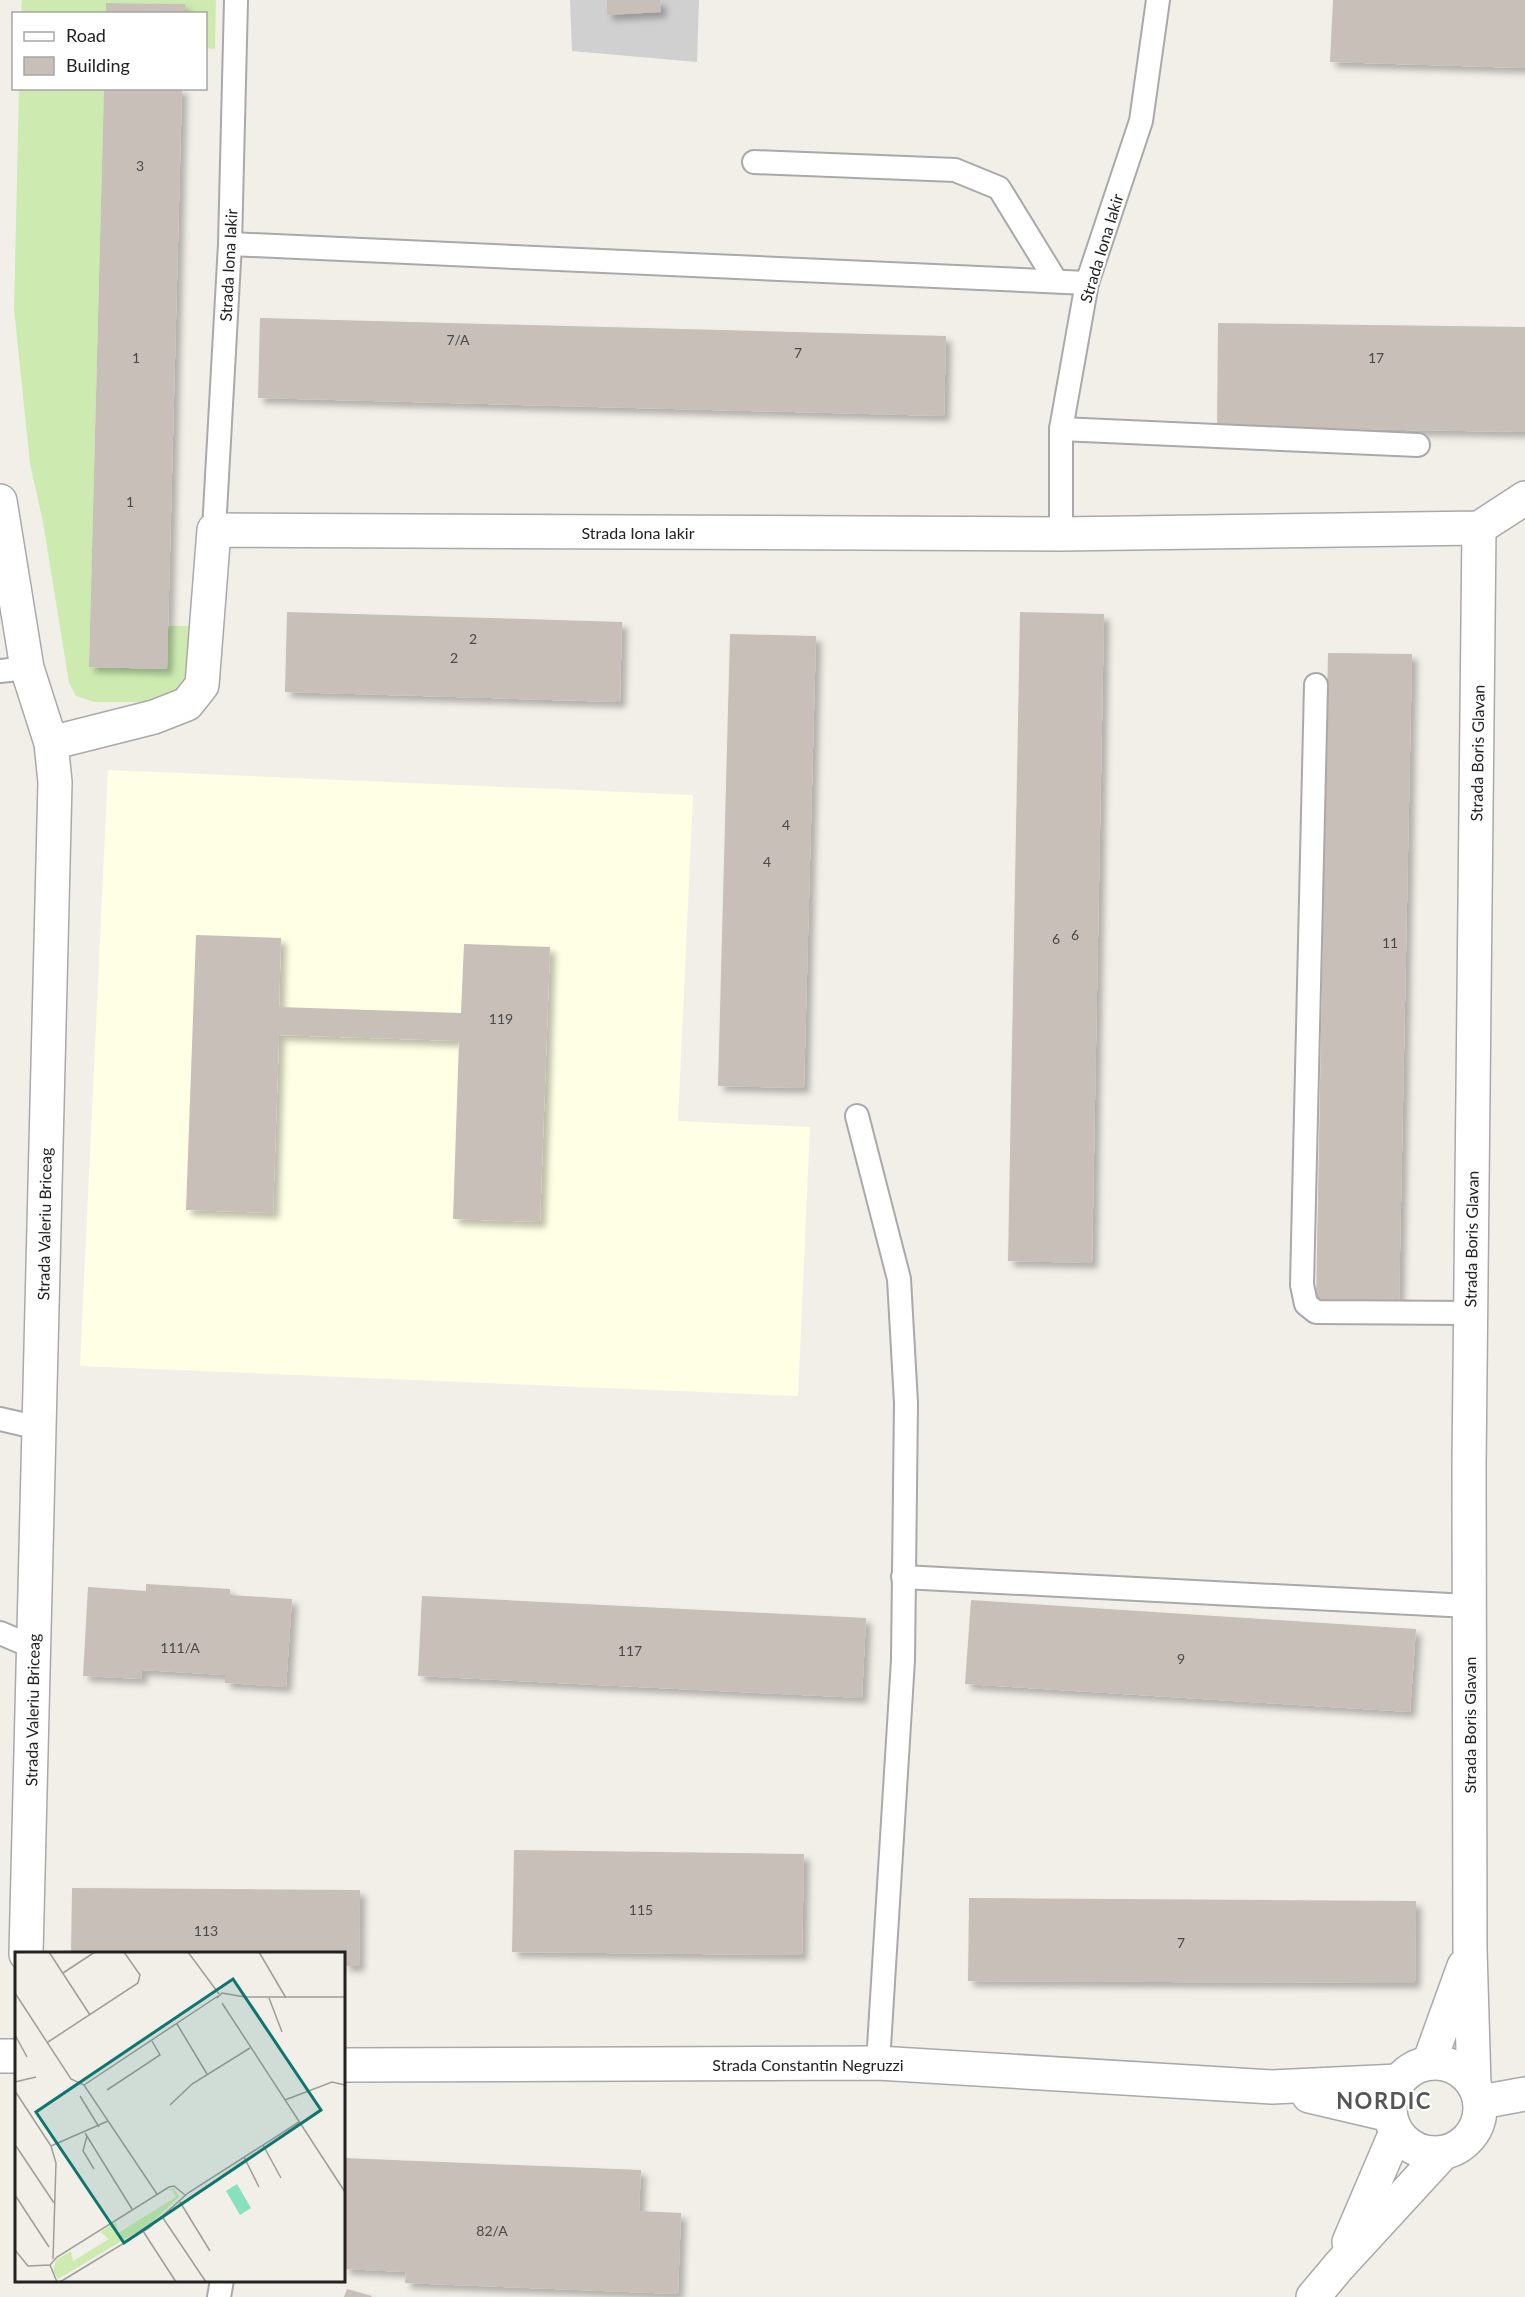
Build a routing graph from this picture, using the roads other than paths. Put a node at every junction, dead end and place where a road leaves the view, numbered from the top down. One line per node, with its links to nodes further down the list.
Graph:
1 (236, 0): 4 (lane, Strada Iona Iakir)
2 (1158, 0): 6 (lane, Strada Iona Iakir)
3 (754, 162): 5 (lane)
4 (230, 244): 5 (lane); 12 (lane, Strada Iona Iakir)
5 (1056, 281): 6 (lane)
6 (1087, 283): 7 (lane, Strada Iona Iakir)
7 (1061, 429): 8 (lane); 13 (lane, Strada Iona Iakir)
8 (1418, 444)
9 (1525, 498): 11 (street)
10 (0, 501): 14 (street, Strada Valeriu Briceag)
11 (1479, 528): 13 (street, Strada Iona Iakir); 18 (street, Strada Boris Glavan)
12 (214, 530): 13 (street, Strada Iona Iakir); 16 (street, Strada Iona Iakir)
13 (1061, 534)
14 (14, 669): 16 (street, Strada Valeriu Briceag)
15 (1316, 685): 18 (lane)
16 (51, 743): 20 (street, Strada Valeriu Briceag)
17 (856, 1116): 21 (lane)
18 (1470, 1313): 22 (street, Strada Boris Glavan)
19 (0, 1419): 20 (lane)
20 (39, 1428): 24 (street, Strada Valeriu Briceag)
21 (903, 1577): 22 (lane); 27 (lane)
22 (1469, 1606): 25 (street, Strada Boris Glavan)
23 (0, 1633): 24 (lane)
24 (33, 1647): 26 (street, Strada Valeriu Briceag)
25 (1470, 1950): 28 (street, Strada Boris Glavan); 32 (street, Strada Boris Glavan)
26 (26, 1952)
27 (878, 2063): 29 (street, Strada Constantin Negruzzi); 31 (street, Strada Constantin Negruzzi)
28 (1429, 2063): 30 (street); 32 (street)
29 (345, 2066)
30 (1398, 2081): 31 (street, Strada Constantin Negruzzi); 34 (street)
31 (1272, 2087): 34 (street, Strada Constantin Negruzzi)
32 (1477, 2093): 33 (street); 35 (street)
33 (1525, 2094)
34 (1393, 2123): 35 (street); 36 (street)
35 (1442, 2154): 36 (street)
36 (1339, 2266): 39 (street)
37 (222, 2282): 38 (lane)
38 (219, 2297)
39 (1313, 2297)

